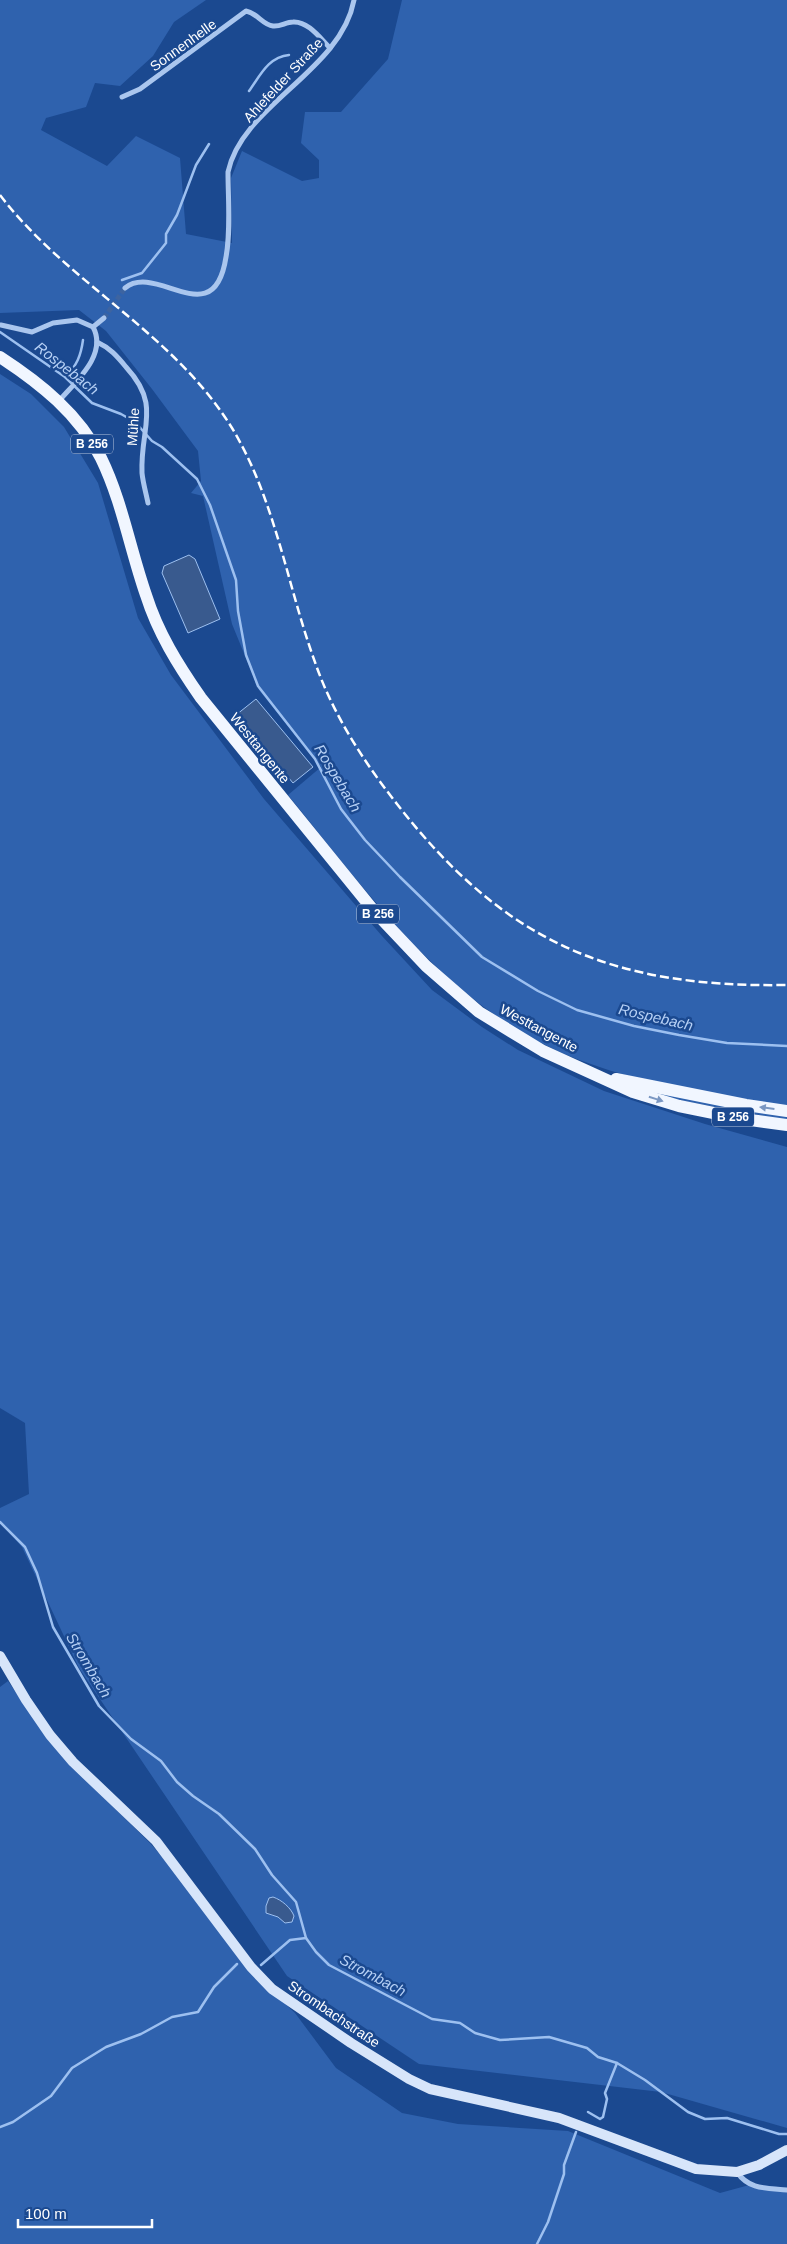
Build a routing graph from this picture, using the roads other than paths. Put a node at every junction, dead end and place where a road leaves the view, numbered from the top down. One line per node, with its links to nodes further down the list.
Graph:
1 (354, 0): 2 (street, Ahlefelder Straße)
2 (330, 48): 3 (street, Sonnenhelle); 4 (street, Ahlefelder Straße)
3 (122, 97)
4 (125, 288)
5 (104, 318): 7 (street)
6 (1, 325): 7 (street)
7 (92, 327): 8 (street)
8 (97, 342): 10 (street); 11 (street, Mühle)
9 (0, 357): 10 (main road, Westtangente / B 256)
10 (58, 402): 12 (main road, Westtangente / B 256)
11 (148, 503)
12 (601, 1076): 13 (main road, Westtangente / B 256, one-way to 12); 14 (main road, Westtangente / B 256, one-way to 14)
13 (787, 1111)
14 (787, 1125)
15 (0, 1656): 17 (main road, Strombachstraße)
16 (787, 2150): 17 (main road, Strombachstraße)
17 (737, 2172): 18 (street)
18 (787, 2190)

